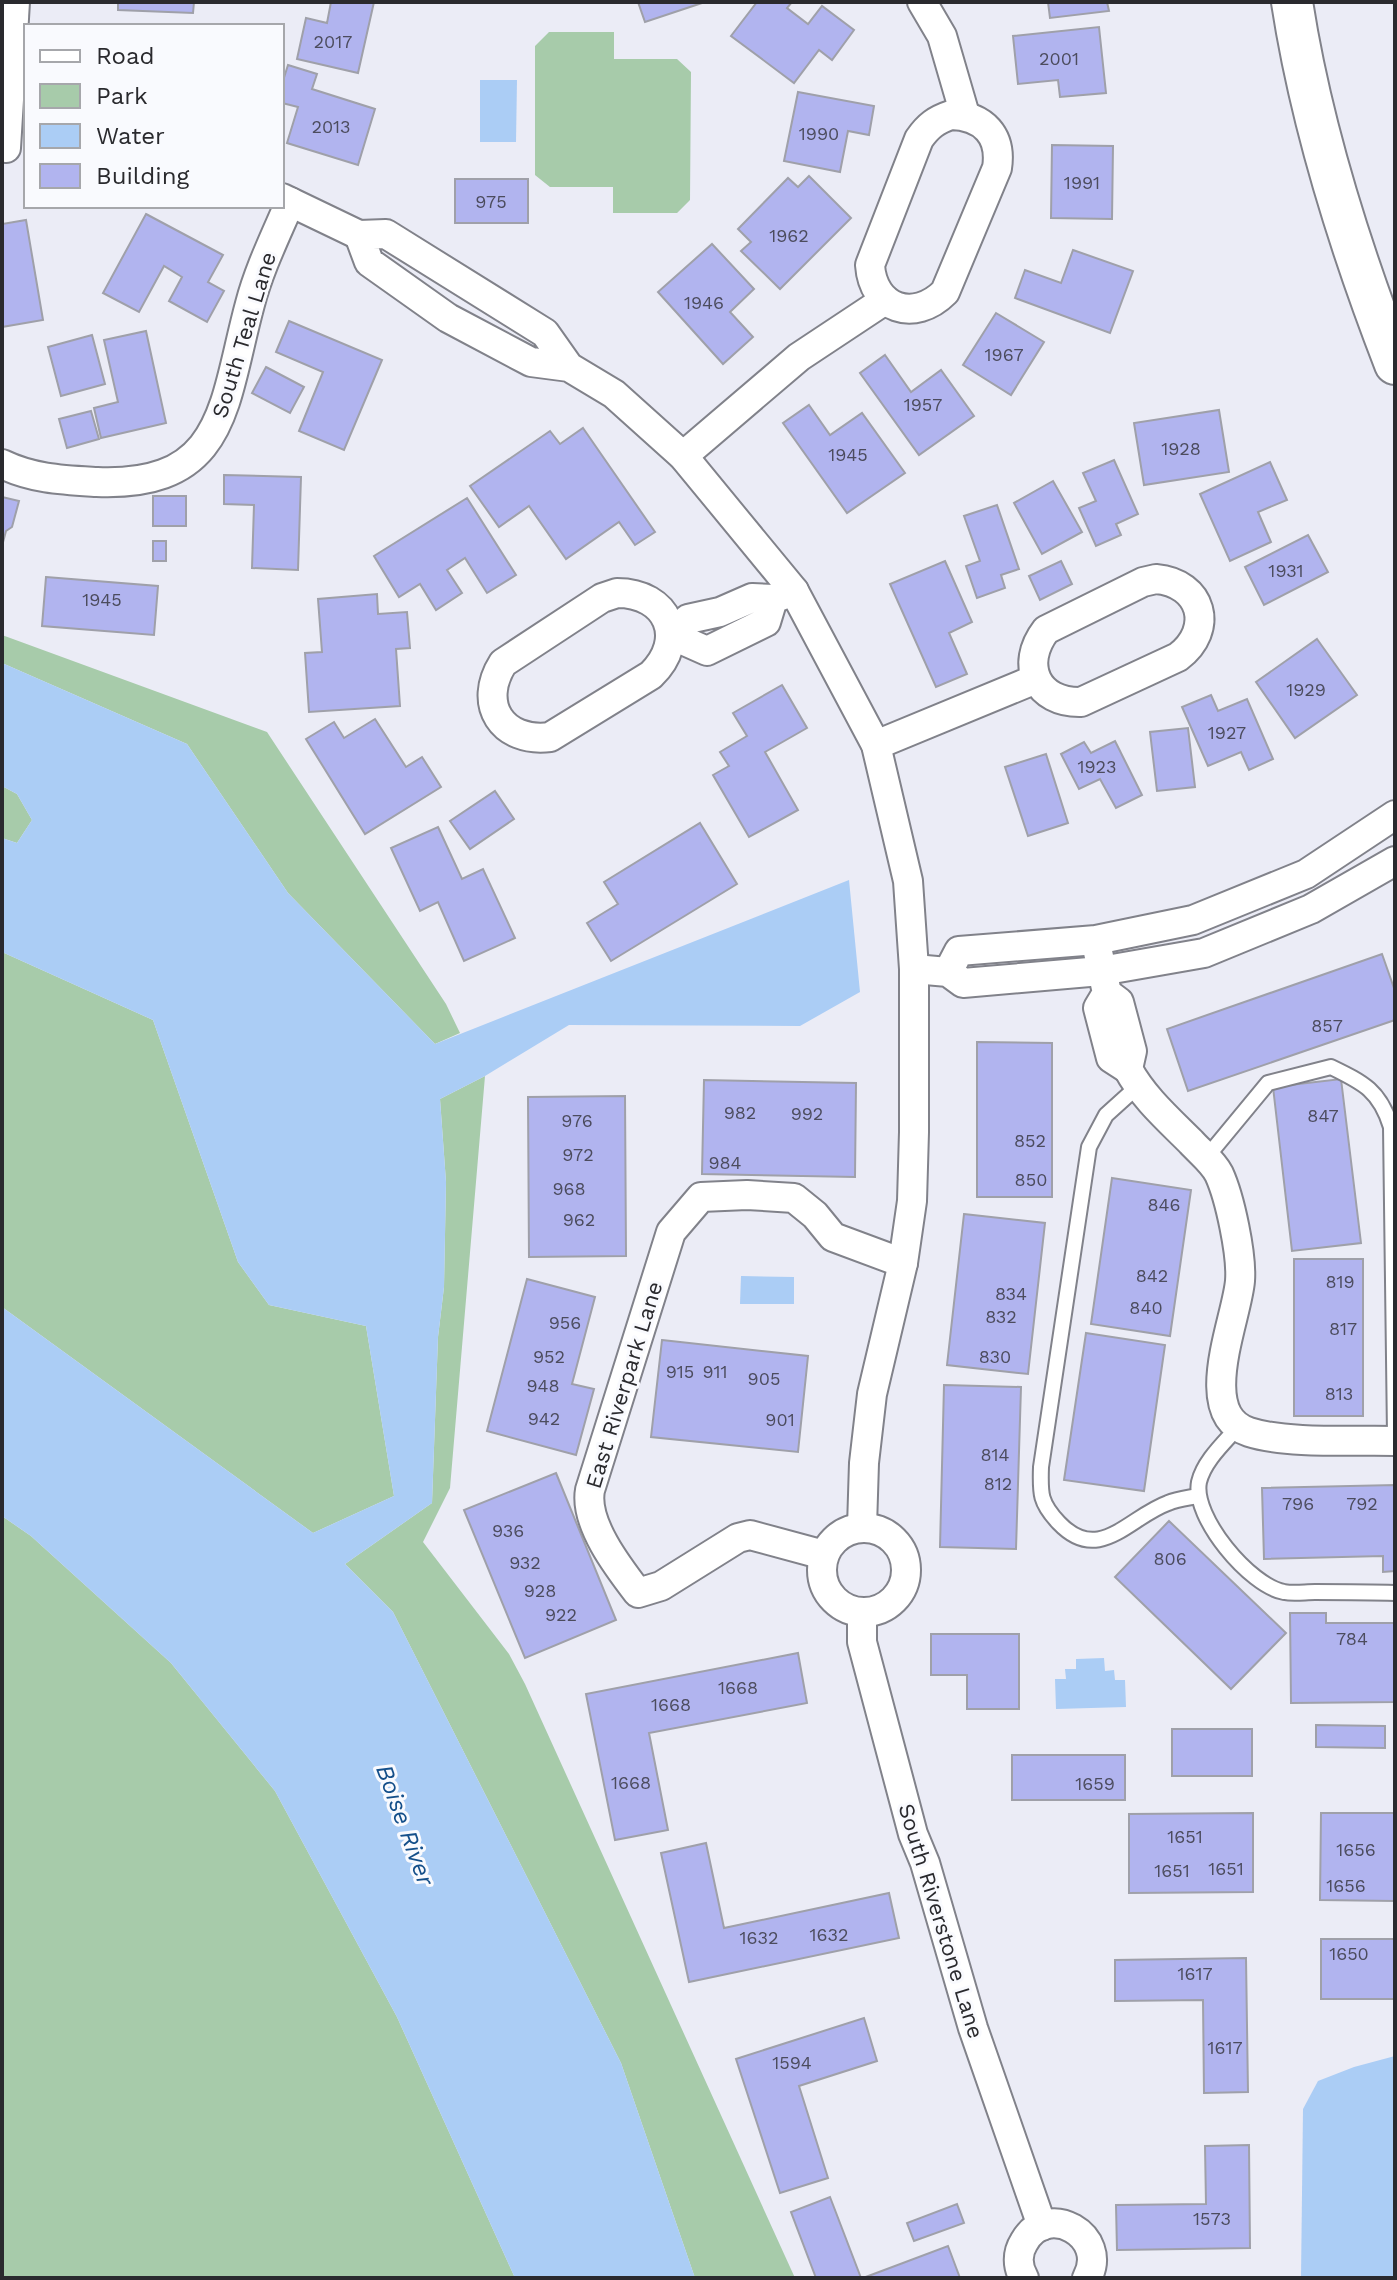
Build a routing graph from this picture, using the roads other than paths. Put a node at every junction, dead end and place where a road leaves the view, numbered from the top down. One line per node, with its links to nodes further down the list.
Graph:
1 (15, 2): 5 (street)
2 (922, 2): 4 (street)
3 (1292, 2): 10 (main road)
4 (965, 115): 9 (street); 9 (street)
5 (11, 148)
6 (286, 200): 8 (street)
7 (283, 208): 13 (street, South Teal Lane)
8 (359, 235): 11 (street); 11 (street)
9 (885, 300): 12 (street)
10 (1395, 364)
11 (569, 367): 12 (street)
12 (683, 456): 14 (street)
13 (2, 464)
14 (784, 595): 15 (street); 17 (street)
15 (671, 635): 15 (street)
16 (1036, 679): 16 (street); 17 (street)
17 (876, 745): 21 (street)
18 (1395, 815): 20 (street)
19 (1395, 861): 23 (street)
20 (1096, 940): 22 (street); 23 (street)
21 (914, 969): 22 (street); 26 (street)
22 (948, 972): 23 (street)
23 (1104, 982): 24 (street)
24 (1132, 1078): 25 (street); 30 (lane)
25 (1206, 1158): 27 (street); 28 (lane)
26 (903, 1263): 31 (street); 32 (street, East Riverpark Lane)
27 (1238, 1427): 29 (street); 30 (lane)
28 (1395, 1435)
29 (1395, 1441)
30 (1198, 1496): 33 (lane)
31 (862, 1527): 32 (street); 34 (street)
32 (824, 1555): 34 (street)
33 (1395, 1593)
34 (862, 1612): 35 (street, South Riverstone Lane)
35 (1042, 2226): 36 (street); 37 (street)
36 (1024, 2278)
37 (1087, 2278)

